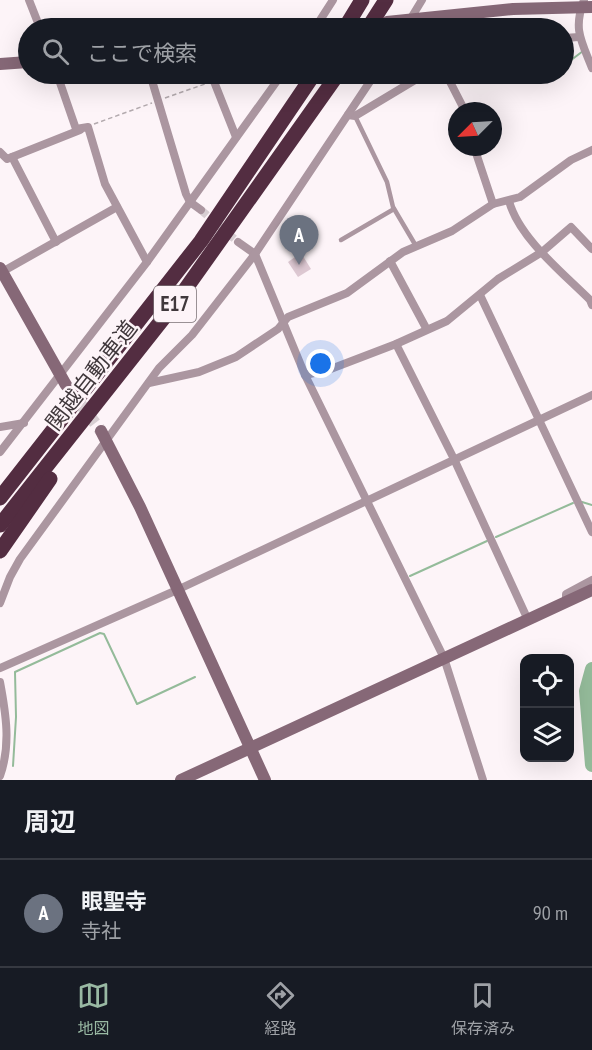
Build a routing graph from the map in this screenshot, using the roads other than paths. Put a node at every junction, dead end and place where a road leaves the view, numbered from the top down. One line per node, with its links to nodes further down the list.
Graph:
1 (29, 0): 8 (street)
2 (333, 0): 9 (street)
3 (362, 0): 10 (highway)
4 (386, 0): 11 (highway)
5 (422, 0): 12 (street)
6 (512, 5): 7 (street); 13 (street)
7 (586, 5): 15 (street)
8 (36, 18)
9 (321, 18)
10 (351, 18)
11 (374, 18)
12 (412, 18)
13 (441, 18)
14 (574, 37): 15 (street)
15 (579, 37): 18 (street)
16 (18, 63): 17 (street)
17 (0, 64)
18 (592, 68)
19 (60, 84): 30 (street)
20 (153, 84): 37 (street)
21 (216, 84): 31 (street)
22 (275, 84): 31 (street)
23 (307, 84): 66 (highway, 関越自動車道 / E17)
24 (331, 84): 60 (highway, 関越自動車道 / E17)
25 (369, 84): 29 (street)
26 (407, 84): 29 (street)
27 (451, 84): 28 (street)
28 (460, 102)
29 (352, 115): 40 (lane); 48 (street)
30 (80, 130): 35 (street); 39 (street)
31 (236, 137): 37 (street)
32 (592, 150): 36 (street)
33 (0, 152): 35 (street)
34 (477, 156): 38 (street)
35 (6, 160): 43 (street)
36 (509, 201): 38 (street); 47 (street)
37 (190, 202): 41 (street); 50 (street)
38 (493, 204): 45 (street)
39 (117, 207): 43 (street); 50 (street)
40 (394, 209): 42 (lane); 45 (lane)
41 (201, 210)
42 (341, 240)
43 (56, 242): 51 (street)
44 (238, 242): 48 (street)
45 (416, 246): 49 (street)
46 (592, 249): 47 (street)
47 (542, 252): 52 (street); 53 (street)
48 (255, 254): 54 (street); 59 (street)
49 (390, 261): 54 (street); 55 (street)
50 (147, 262): 58 (street)
51 (1, 271): 58 (street)
52 (480, 295): 55 (street); 62 (street)
53 (592, 305)
54 (282, 324): 57 (street); 59 (street)
55 (426, 328): 56 (street)
56 (396, 344): 57 (street); 68 (street)
57 (305, 375): 71 (street)
58 (63, 380): 63 (street)
59 (149, 383): 65 (street)
60 (113, 384): 72 (highway, 関越自動車道 / E17); 74 (highway)
61 (592, 395): 62 (street)
62 (540, 420): 68 (street); 73 (street)
63 (24, 423): 64 (street); 67 (street)
64 (0, 427)
65 (105, 436): 76 (street); 79 (street)
66 (40, 449): 69 (highway); 70 (highway, 関越自動車道 / E17)
67 (0, 452)
68 (454, 459): 71 (street); 80 (street)
69 (0, 491)
70 (0, 498)
71 (368, 500): 76 (street); 81 (street)
72 (0, 525)
73 (592, 532)
74 (0, 551)
75 (592, 580): 78 (street)
76 (177, 590): 82 (street); 84 (street)
77 (592, 590): 78 (street)
78 (566, 602): 80 (street)
79 (0, 603)
80 (528, 620): 81 (street)
81 (444, 658): 84 (street); 88 (street)
82 (0, 668)
83 (0, 682): 85 (street)
84 (250, 748): 86 (street); 87 (street)
85 (0, 776)
86 (181, 780)
87 (265, 780)
88 (483, 780)

